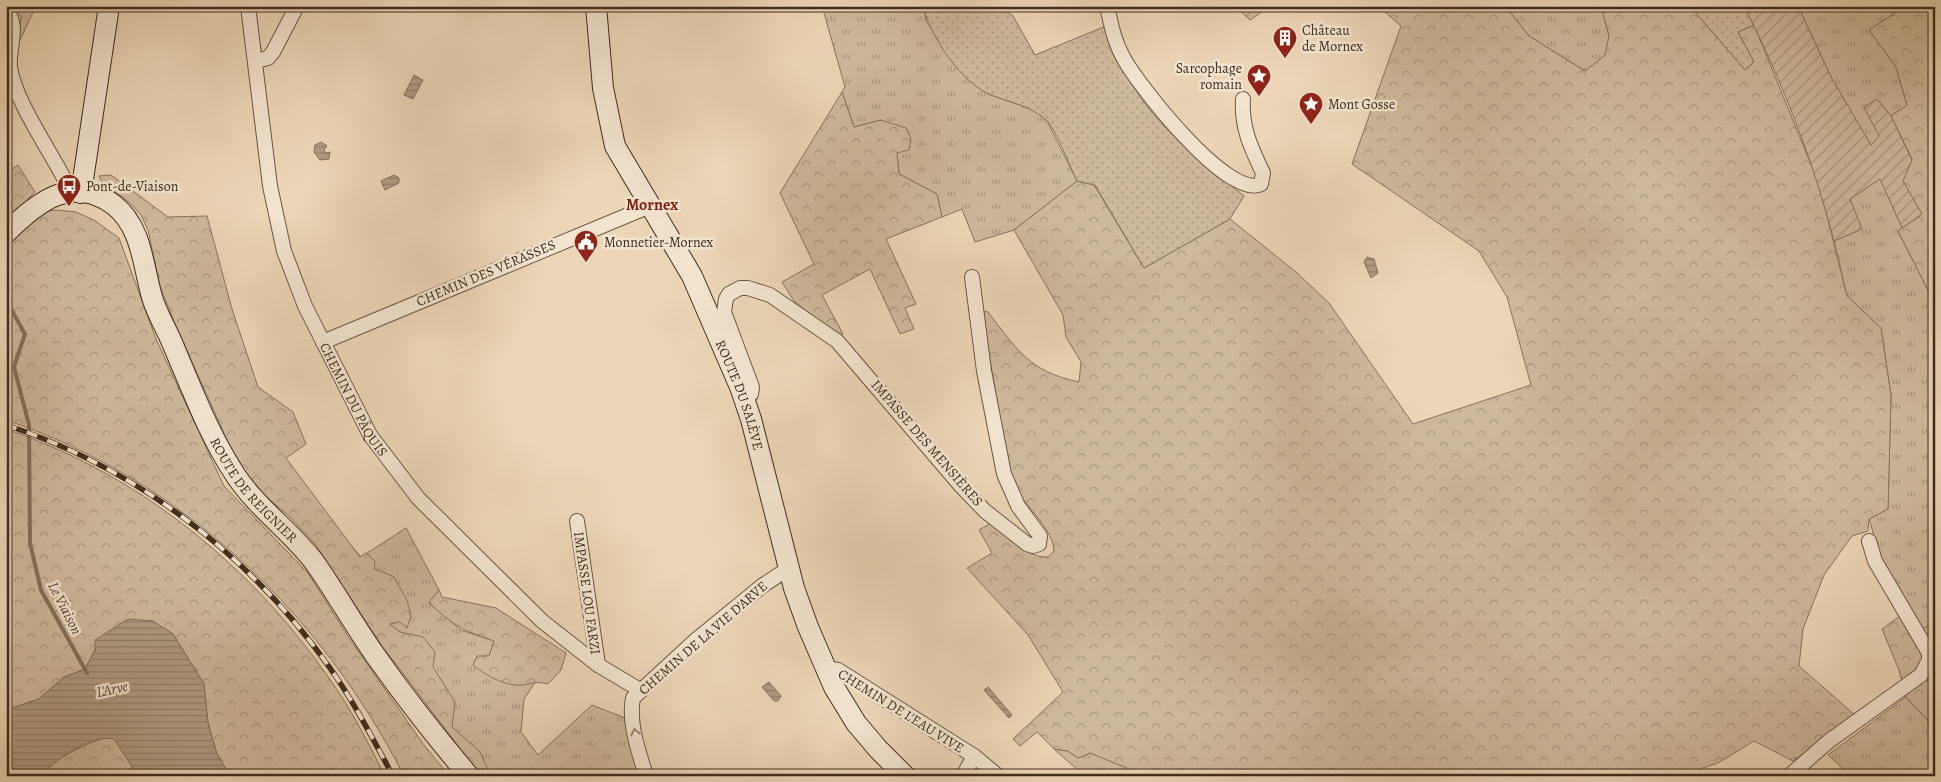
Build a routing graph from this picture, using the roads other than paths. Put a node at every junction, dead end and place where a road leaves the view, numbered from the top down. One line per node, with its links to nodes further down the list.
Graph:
1 (109, 6): 9 (main road)
2 (248, 6): 7 (street, CHEMIN DU PÂQUIS)
3 (297, 6): 7 (street)
4 (596, 6): 10 (main road, ROUTE DU SALÈVE)
5 (1107, 6): 8 (street)
6 (6, 11): 9 (street)
7 (256, 60): 13 (street, CHEMIN DU PÂQUIS)
8 (1243, 99)
9 (76, 192): 11 (main road); 22 (main road, ROUTE DE REIGNIER)
10 (650, 206): 13 (street, CHEMIN DES VÉRASSES); 14 (main road, ROUTE DU SALÈVE)
11 (6, 233)
12 (972, 277): 14 (street, IMPASSE DES MENSIÈRES)
13 (323, 342): 18 (street, CHEMIN DU PÂQUIS)
14 (744, 398): 17 (main road, ROUTE DU SALÈVE)
15 (577, 521): 18 (street, IMPASSE LOU FARZI)
16 (1868, 541): 27 (street)
17 (789, 568): 19 (main road, ROUTE DU SALÈVE); 20 (street, CHEMIN DE LA VIE D'ARVE)
18 (598, 665): 20 (street, CHEMIN DU PÂQUIS)
19 (826, 668): 21 (street, CHEMIN DE L'EAU VIVE); 24 (main road, ROUTE DU SALÈVE)
20 (640, 690): 23 (street, CHEMIN DE LA VIE D'ARVE, one-way to 20)
21 (974, 756): 25 (street); 26 (street, CHEMIN DE L'EAU VIVE)
22 (469, 776)
23 (646, 776)
24 (905, 776)
25 (964, 776)
26 (998, 776)
27 (1789, 776)

